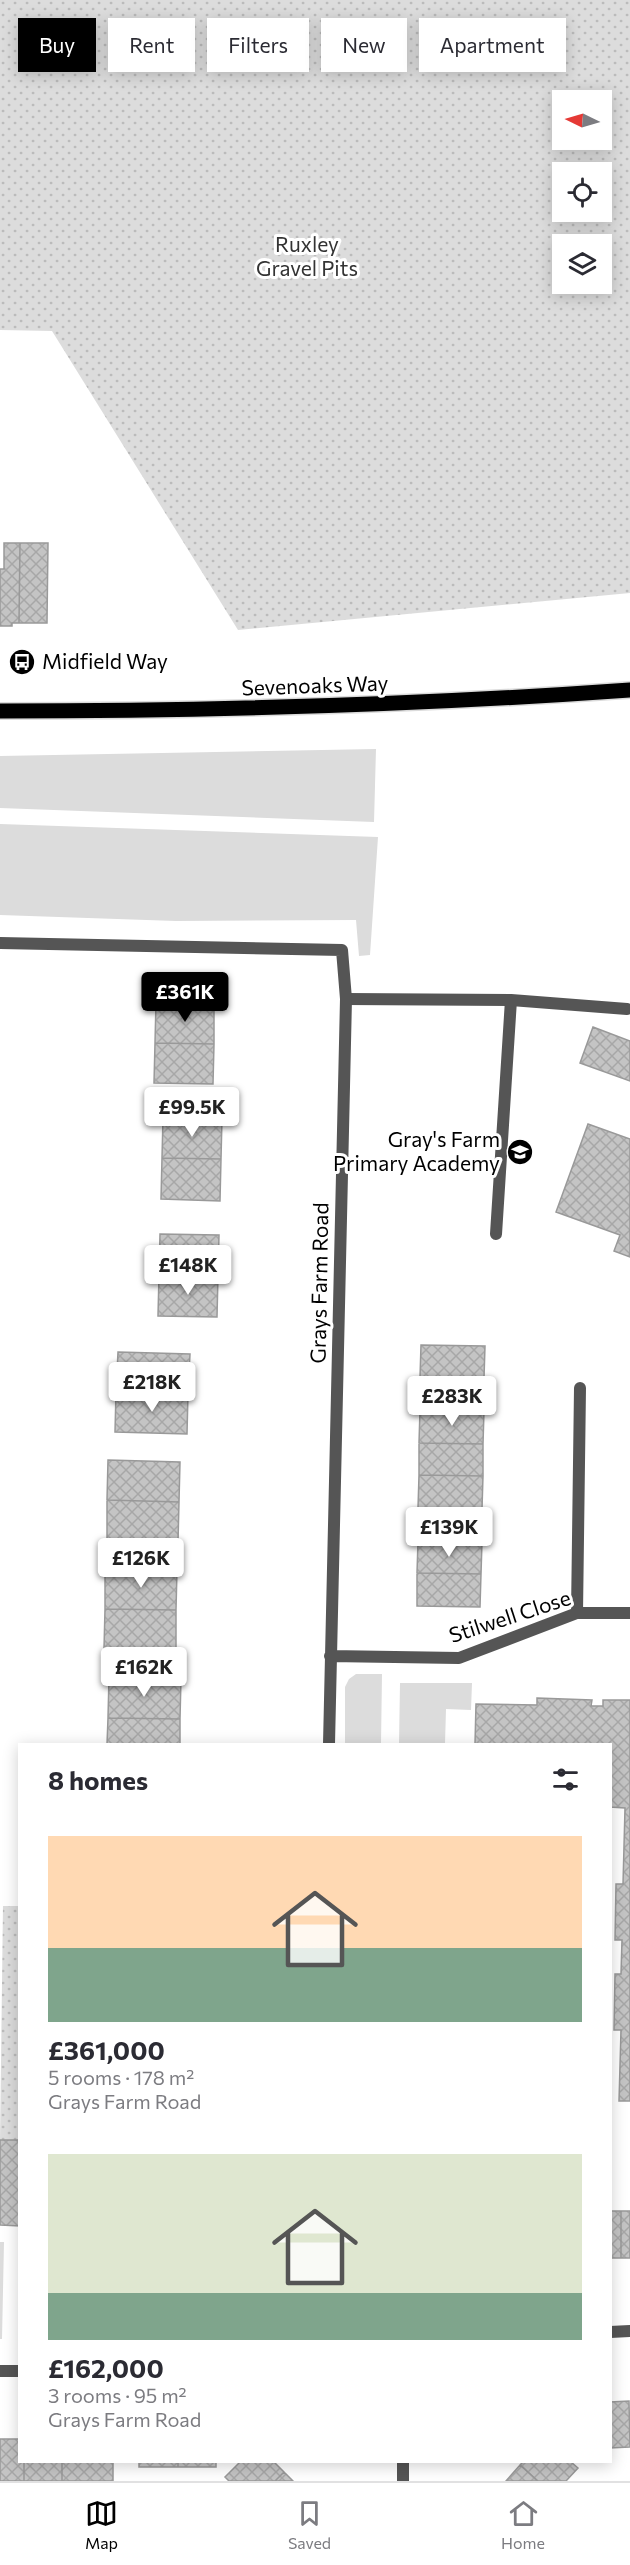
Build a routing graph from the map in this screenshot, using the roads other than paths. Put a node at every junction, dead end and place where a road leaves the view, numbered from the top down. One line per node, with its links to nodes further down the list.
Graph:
1 (630, 690): 2 (main road, Sevenoaks Way)
2 (0, 711)
3 (0, 943): 4 (street, Grays Farm Road)
4 (346, 999): 5 (street); 11 (street, Grays Farm Road)
5 (511, 1000): 6 (street); 7 (street)
6 (627, 1009)
7 (496, 1234)
8 (580, 1388): 9 (street)
9 (577, 1612): 10 (street, Stilwell Close); 11 (street, Stilwell Close)
10 (630, 1613)
11 (330, 1656): 12 (street, Grays Farm Road)
12 (329, 1743)
13 (630, 2331): 14 (street)
14 (612, 2332)
15 (0, 2371): 16 (street)
16 (18, 2371)
17 (403, 2463): 18 (street)
18 (403, 2481)

